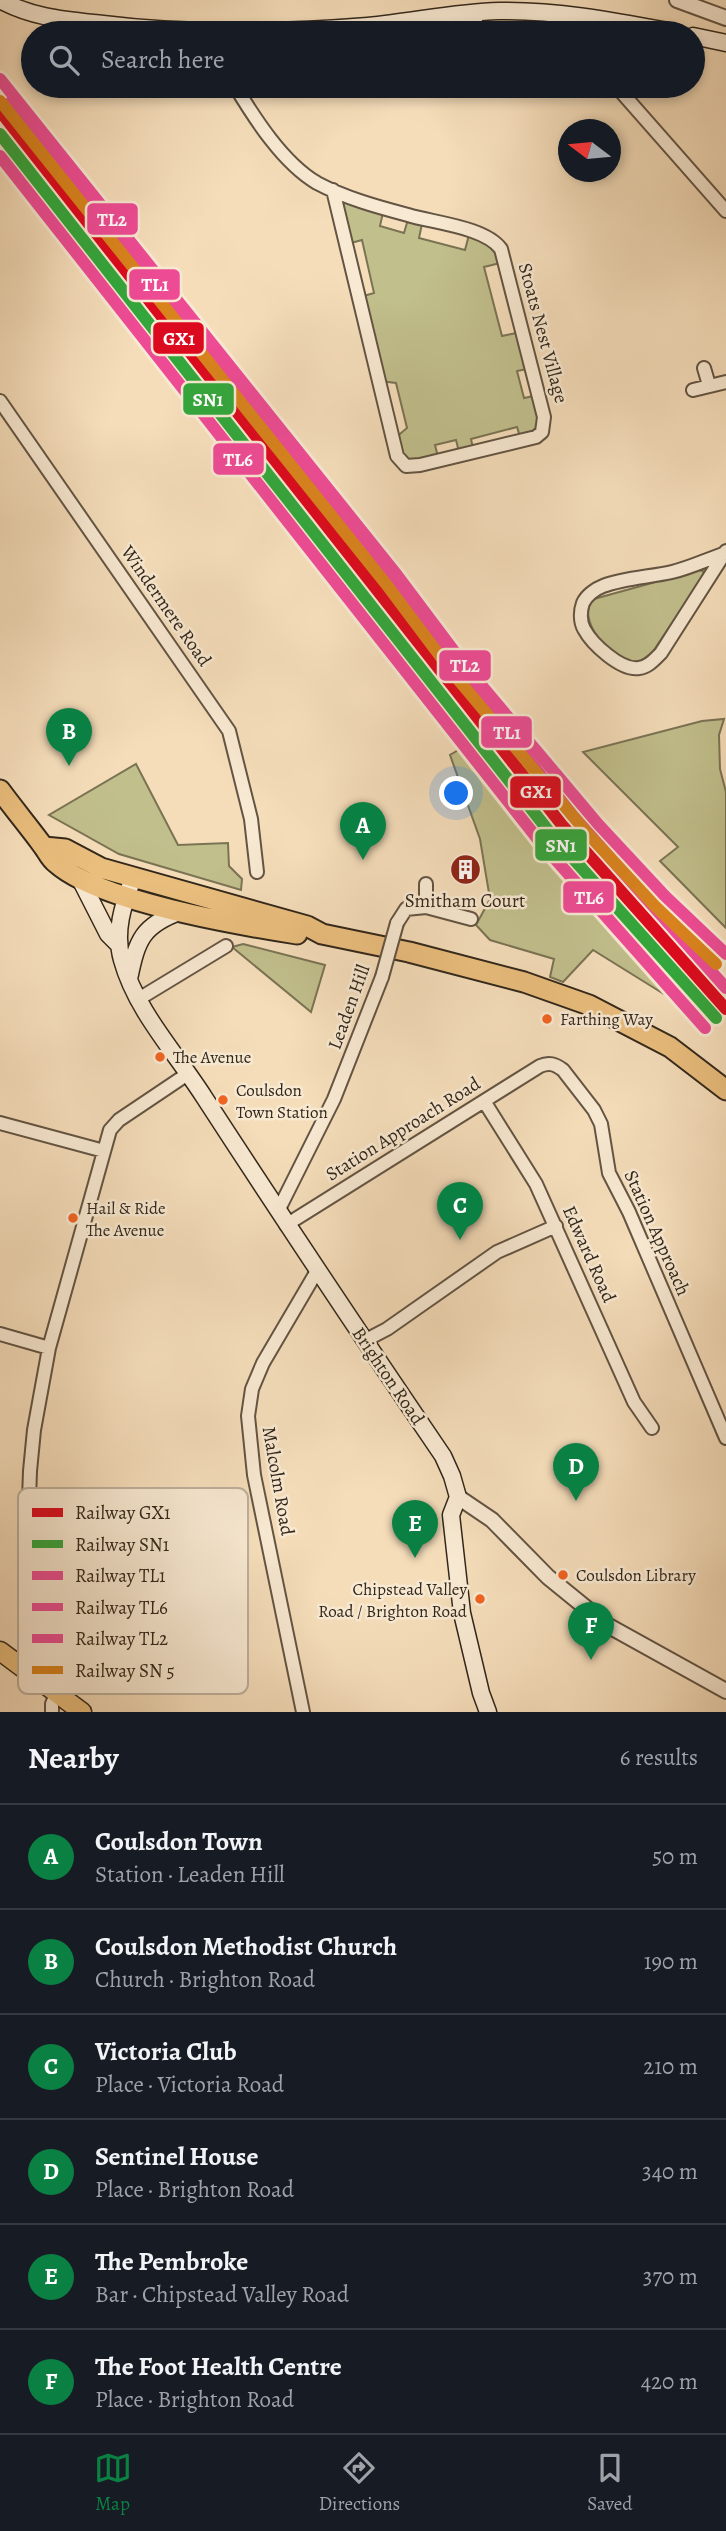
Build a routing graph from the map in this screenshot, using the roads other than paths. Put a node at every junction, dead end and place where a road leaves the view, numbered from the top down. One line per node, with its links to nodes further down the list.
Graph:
1 (1, 0): 7 (main road)
2 (677, 0): 3 (street)
3 (692, 3): 6 (street)
4 (478, 12): 5 (main road); 8 (main road); 9 (street)
5 (556, 13): 10 (street); 11 (main road)
6 (726, 18)
7 (75, 21)
8 (422, 21)
9 (475, 21)
10 (562, 21)
11 (614, 21)
12 (705, 39): 13 (main road)
13 (726, 43)
14 (243, 98): 16 (street, Stoats Nest Village)
15 (626, 98): 17 (street)
16 (333, 190): 16 (street, Stoats Nest Village)
17 (726, 211)
18 (704, 368): 20 (street)
19 (726, 383): 20 (street)
20 (709, 385): 21 (street)
21 (693, 390)
22 (0, 401): 26 (street, Windermere Road)
23 (724, 552): 23 (street)
24 (0, 790): 25 (highway, Brighton Road)
25 (44, 847): 27 (highway, Brighton Road); 29 (highway)
26 (257, 872)
27 (79, 877): 29 (highway); 34 (main road, Brighton Road)
28 (426, 884): 30 (street)
29 (130, 887): 31 (highway); 33 (highway); 34 (main road, Brighton Road)
30 (426, 907): 32 (street); 44 (street, Leaden Hill, bridge)
31 (182, 911): 33 (highway); 36 (main road)
32 (471, 919)
33 (321, 934): 40 (highway)
34 (119, 945): 36 (main road, Brighton Road)
35 (226, 946): 37 (street)
36 (129, 979): 37 (main road, Brighton Road)
37 (138, 1000): 39 (main road, Brighton Road)
38 (540, 1066): 41 (street, Station Approach Road); 52 (street, Station Approach)
39 (189, 1073): 43 (street); 44 (main road, Brighton Road)
40 (726, 1090)
41 (484, 1101): 45 (street, Station Approach Road); 46 (street, Edward Road)
42 (0, 1123): 43 (street)
43 (104, 1151): 50 (street)
44 (278, 1211): 45 (main road, Brighton Road)
45 (286, 1225): 47 (main road, Brighton Road)
46 (556, 1226): 49 (street); 51 (street, Edward Road)
47 (317, 1271): 49 (main road, Brighton Road); 60 (street, Malcolm Road)
48 (0, 1334): 50 (street)
49 (364, 1341): 54 (main road, Brighton Road)
50 (49, 1348): 53 (street)
51 (652, 1428)
52 (726, 1438)
53 (29, 1488)
54 (458, 1497): 57 (street); 61 (main road)
55 (0, 1651): 56 (main road)
56 (18, 1665)
57 (726, 1691)
58 (54, 1703): 59 (main road)
59 (82, 1712)
60 (303, 1712)
61 (488, 1712)

